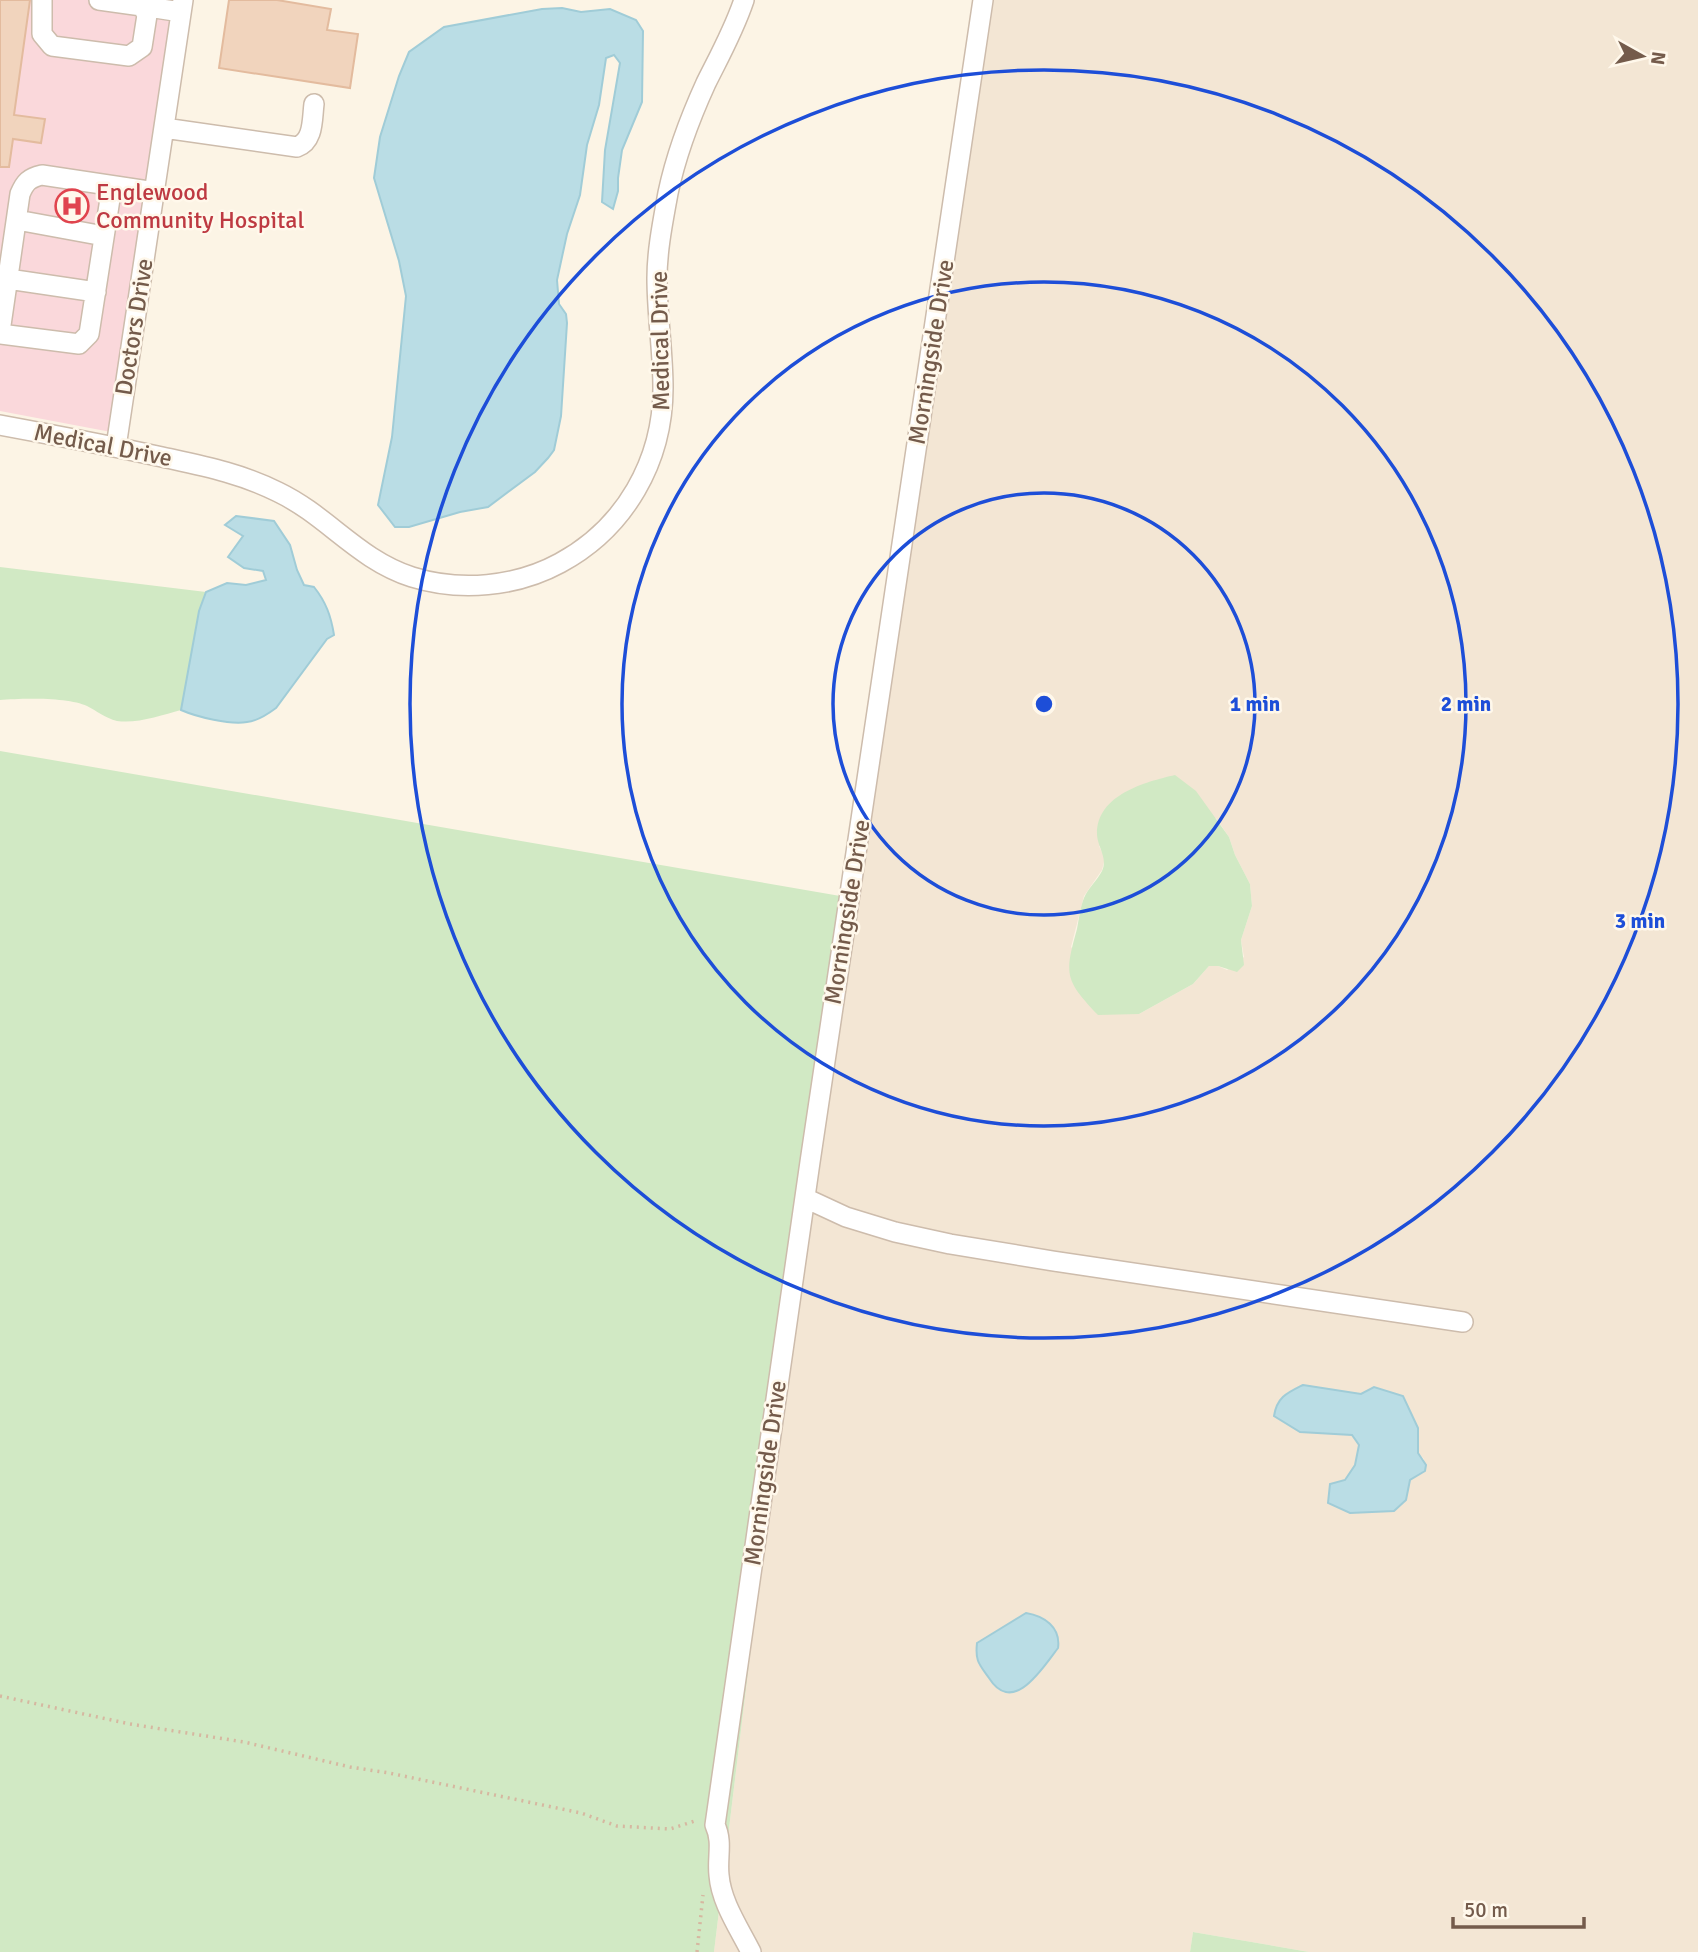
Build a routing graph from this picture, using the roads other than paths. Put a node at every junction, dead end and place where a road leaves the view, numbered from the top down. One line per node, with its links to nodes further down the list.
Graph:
1 (42, 0): 5 (street)
2 (99, 0): 5 (street)
3 (744, 0): 17 (street, Medical Drive)
4 (984, 0): 18 (street, Morningside Drive)
5 (142, 6): 6 (street)
6 (182, 6): 8 (street, Doctors Drive)
7 (314, 104): 8 (street)
8 (164, 128): 10 (street, Doctors Drive)
9 (112, 186): 10 (street); 11 (street); 12 (street)
10 (155, 192): 17 (street, Doctors Drive)
11 (16, 220): 12 (street); 13 (street)
12 (104, 236): 14 (street)
13 (8, 279): 14 (street); 15 (street)
14 (96, 292): 15 (street)
15 (0, 333)
16 (0, 425): 17 (street, Medical Drive)
17 (116, 447)
18 (804, 1198): 19 (street); 20 (street, Morningside Drive)
19 (1463, 1322)
20 (751, 1952)

